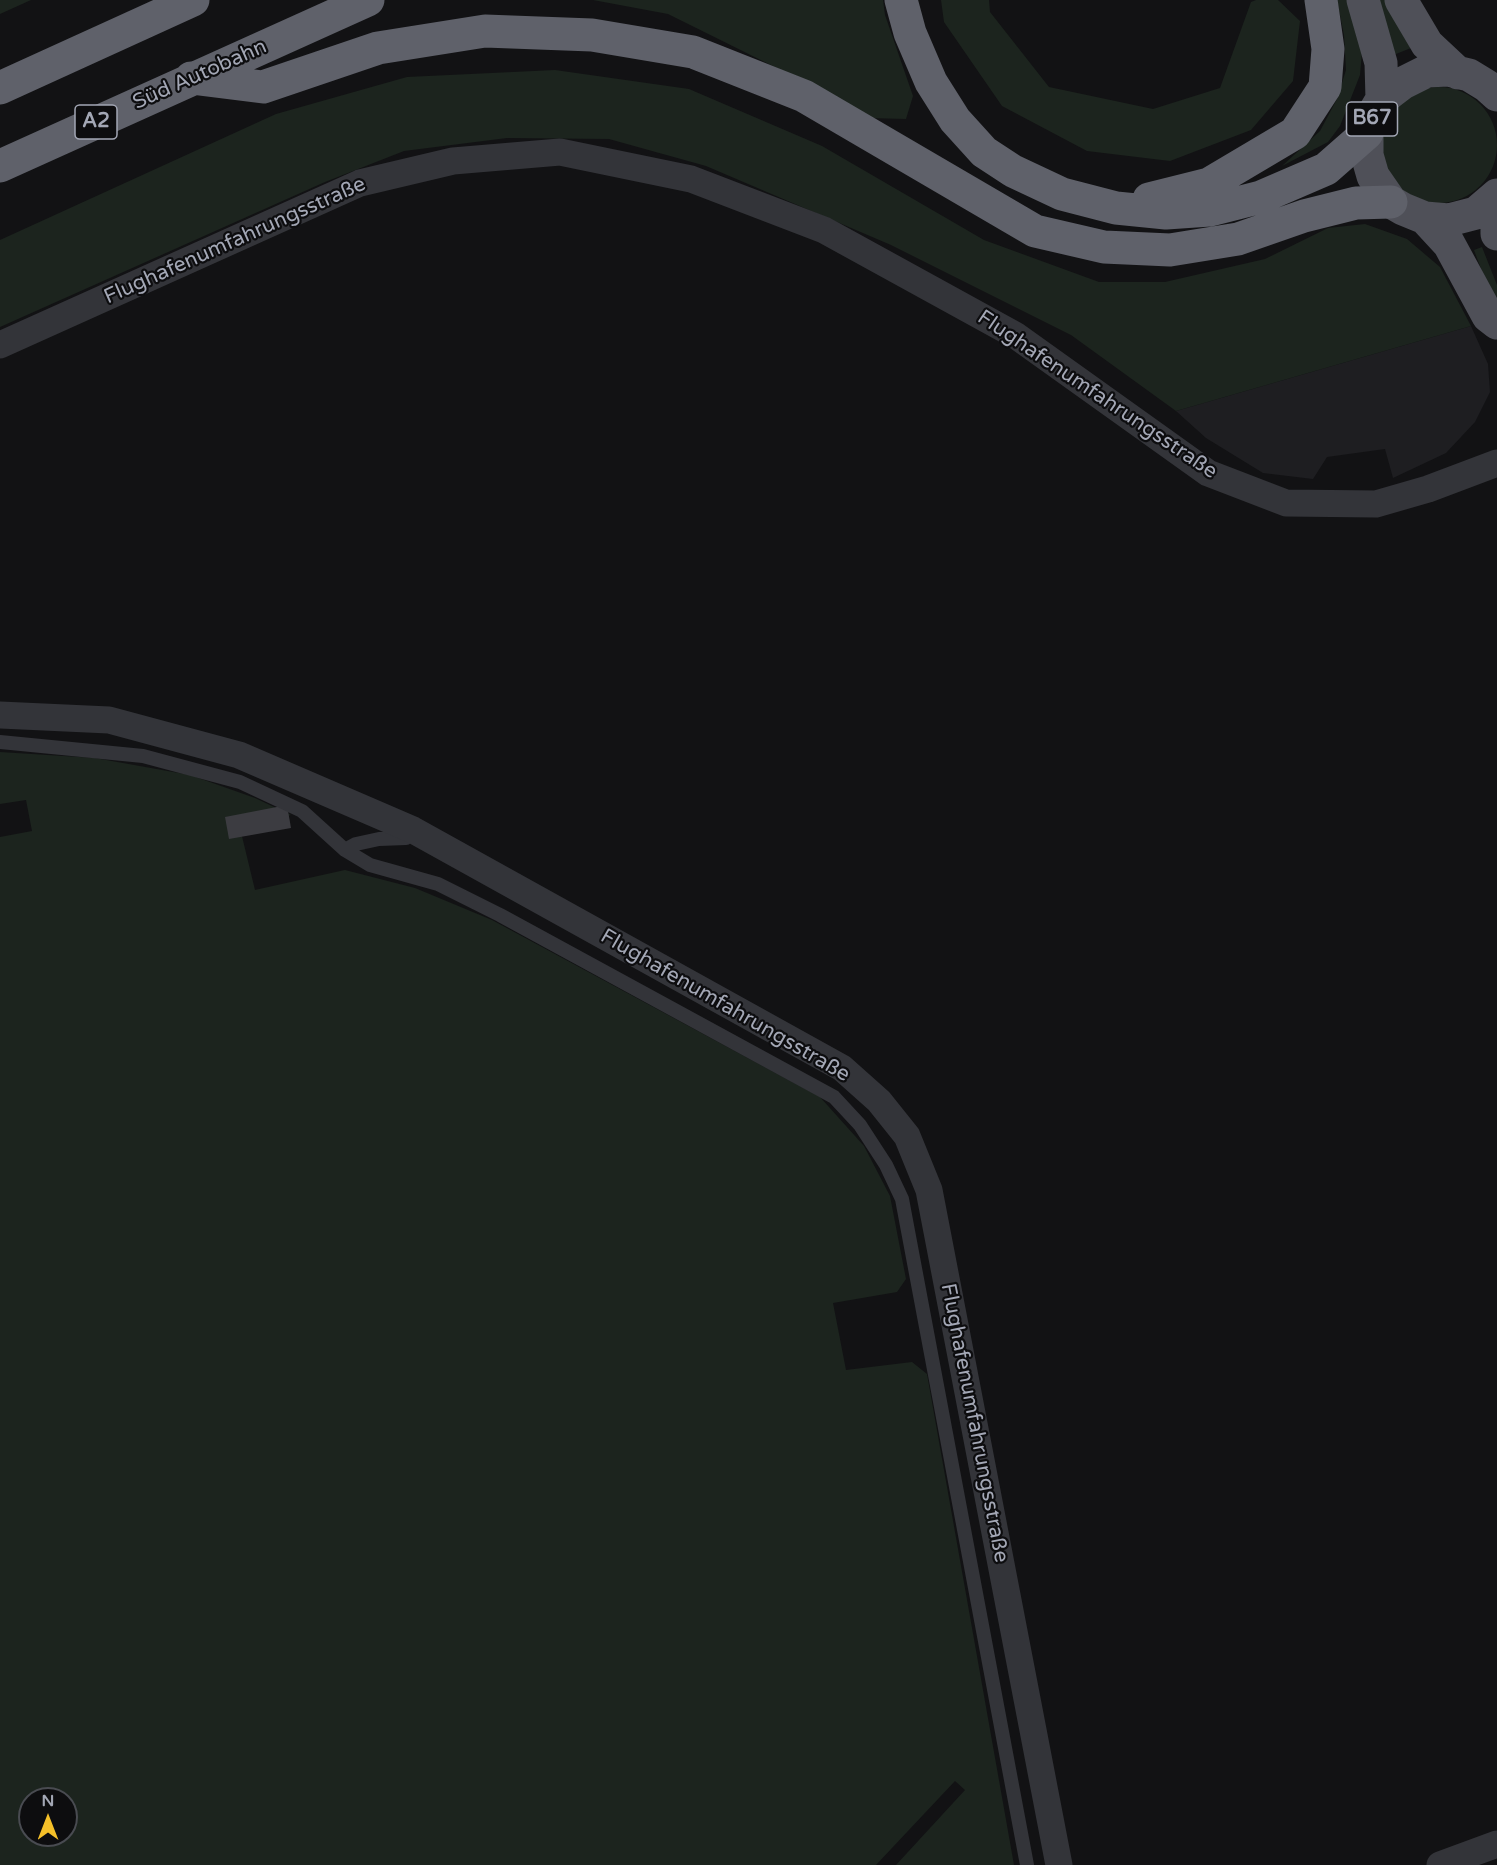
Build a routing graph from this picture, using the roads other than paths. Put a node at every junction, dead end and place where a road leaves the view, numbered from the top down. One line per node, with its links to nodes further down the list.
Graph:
1 (148, 0): 8 (highway)
2 (193, 0): 8 (highway)
3 (368, 0): 10 (highway, Süd Autobahn / A2)
4 (901, 0): 18 (highway)
5 (1321, 0): 18 (highway)
6 (1363, 0): 13 (main road, B67)
7 (1401, 0): 9 (main road, B67)
8 (51, 65): 11 (highway)
9 (1458, 73): 12 (main road, B67); 13 (main road, B67)
10 (191, 78): 15 (highway, Süd Autobahn / A2); 17 (highway)
11 (0, 88)
12 (1497, 95)
13 (1382, 99): 14 (main road, B67)
14 (1367, 133): 17 (main road, B67); 18 (highway)
15 (0, 166)
16 (1497, 195): 19 (main road, B67); 20 (main road, B67)
17 (1391, 202): 19 (main road, B67)
18 (1116, 208)
19 (1425, 218): 21 (main road, B67)
20 (1497, 234)
21 (1497, 323)
22 (0, 345): 23 (street, Flughafenumfahrungsstraße)
23 (1497, 463)
24 (0, 716): 26 (street, Flughafenumfahrungsstraße)
25 (0, 742): 27 (lane)
26 (413, 831): 27 (lane); 30 (street, Flughafenumfahrungsstraße)
27 (345, 850): 29 (lane)
28 (1497, 1844): 31 (street)
29 (1027, 1865)
30 (1059, 1865)
31 (1440, 1865)

